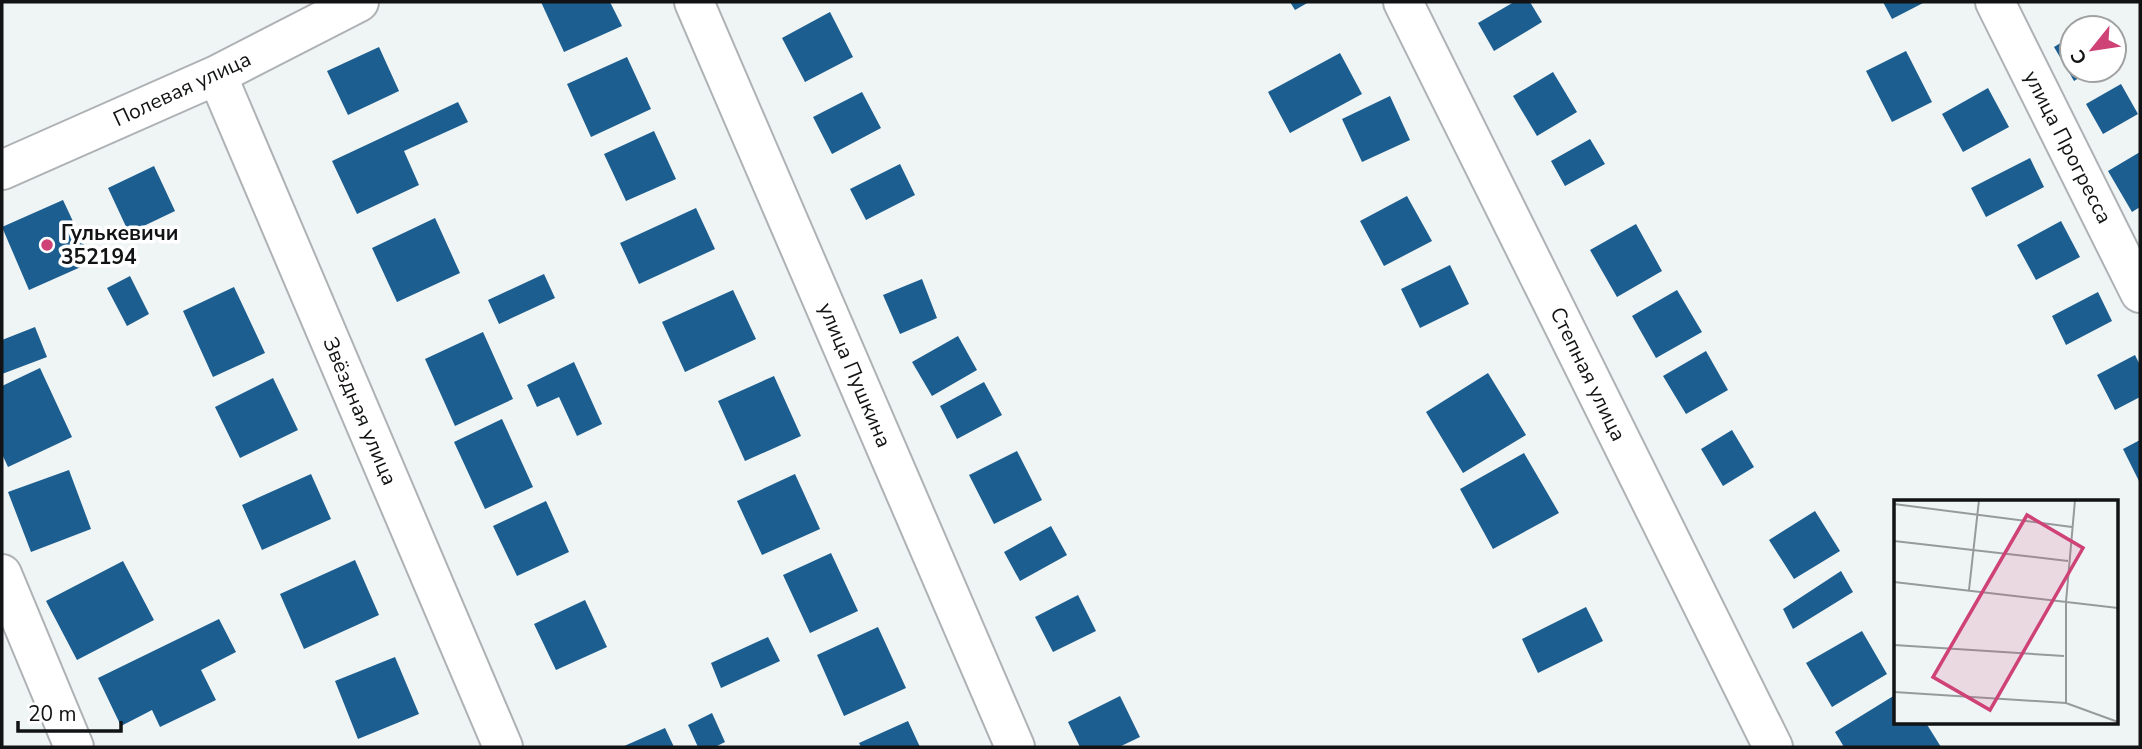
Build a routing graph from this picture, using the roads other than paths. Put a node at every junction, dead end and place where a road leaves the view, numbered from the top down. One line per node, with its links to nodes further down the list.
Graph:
1 (359, 2): 5 (street, Полевая улица)
2 (694, 2): 11 (street, улица Пушкина)
3 (1403, 2): 12 (street, Степная улица)
4 (1995, 2): 7 (street, улица Прогресса)
5 (217, 75): 6 (street, Полевая улица); 10 (street, Звёздная улица)
6 (2, 170)
7 (2140, 293)
8 (2, 574): 9 (street)
9 (74, 747)
10 (503, 747)
11 (1015, 747)
12 (1773, 747)

